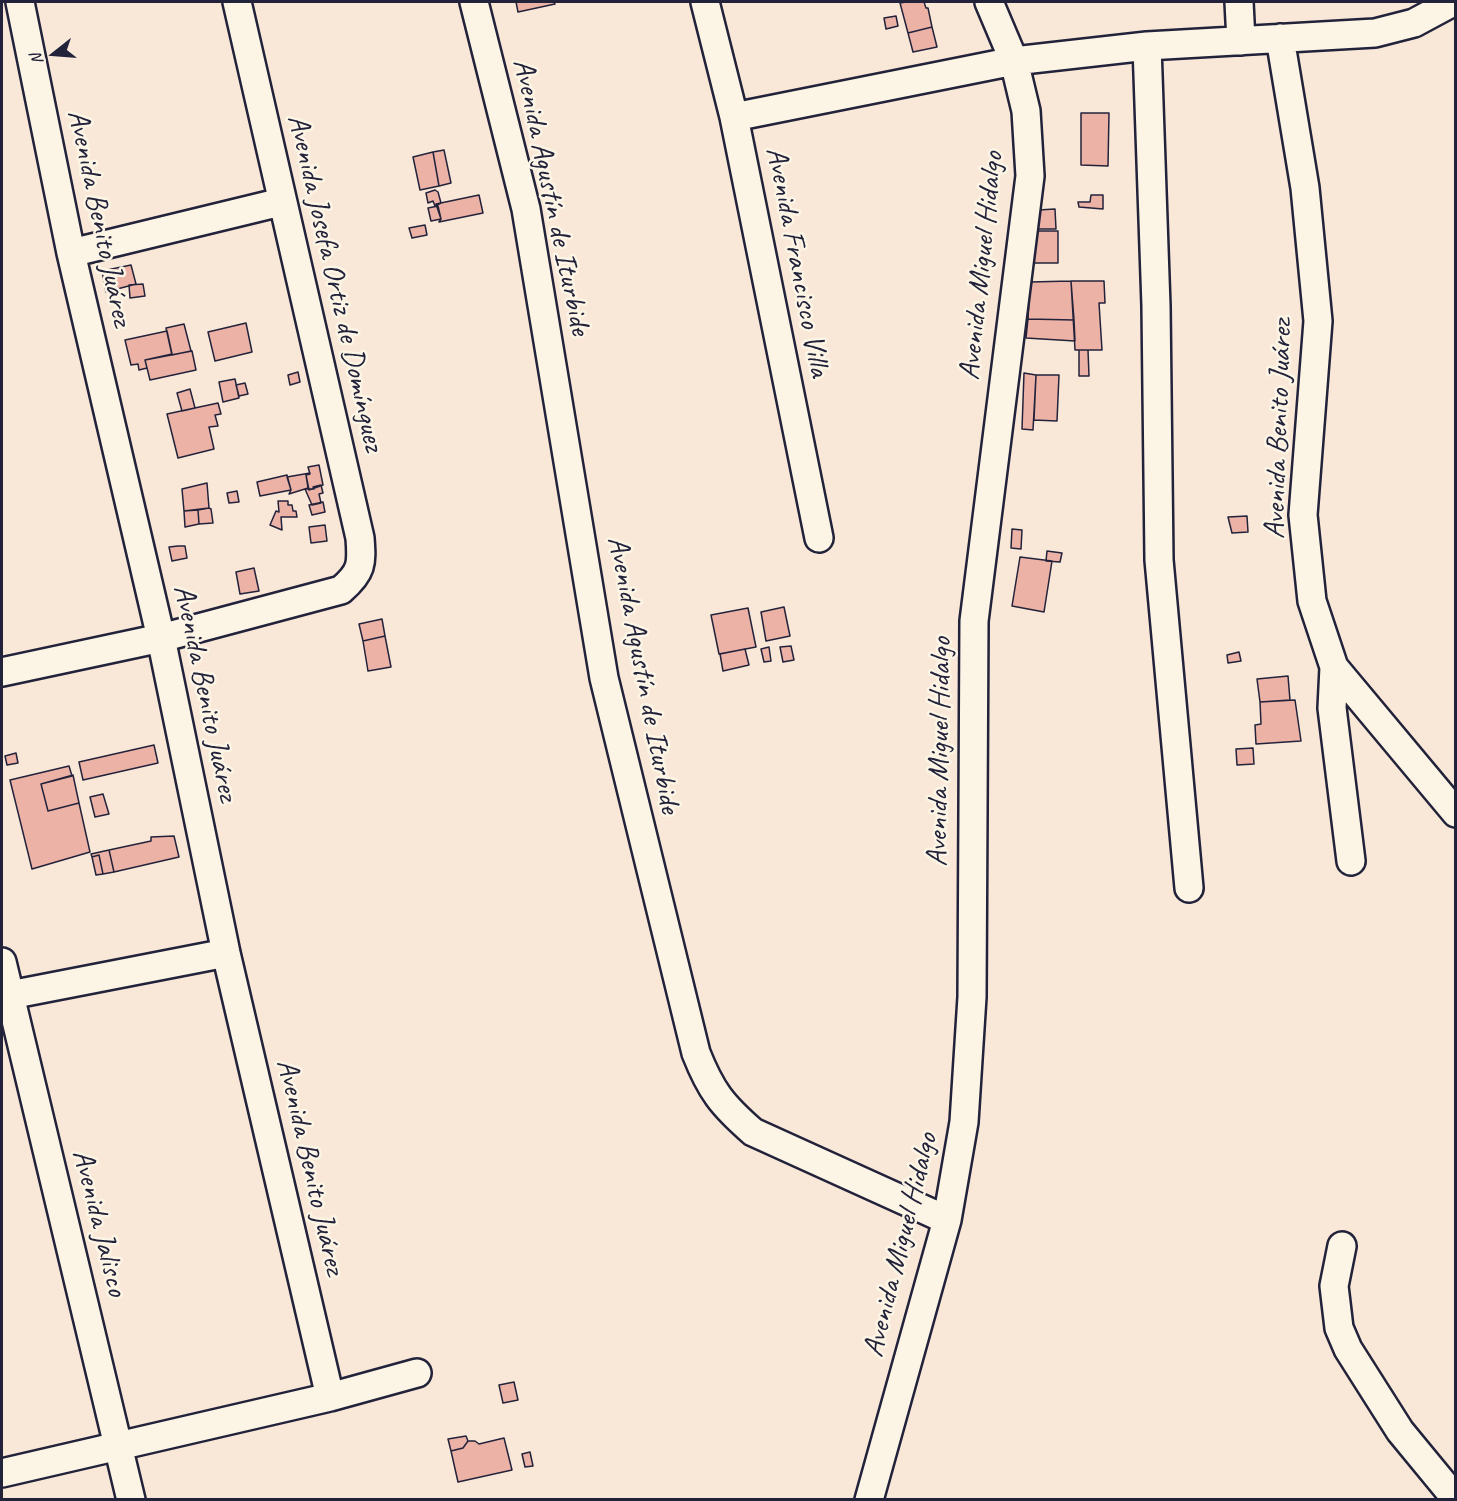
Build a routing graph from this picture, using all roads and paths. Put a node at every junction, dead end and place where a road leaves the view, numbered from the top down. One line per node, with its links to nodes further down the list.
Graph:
1 (20, 2): 14 (street, Avenida Benito Juárez)
2 (237, 2): 13 (street, Avenida Josefa Ortiz de Domínguez)
3 (474, 2): 25 (street, Avenida Agustín de Iturbide)
4 (705, 2): 12 (street, Avenida Francisco Villa)
5 (1239, 2): 9 (street)
6 (1444, 3): 8 (street)
7 (997, 9): 11 (street, Avenida Miguel Hidalgo)
8 (1280, 38): 9 (street); 17 (street, Avenida Benito Juárez)
9 (1241, 40): 10 (street)
10 (1147, 46): 11 (street); 21 (street)
11 (1014, 61): 12 (street); 25 (street, Avenida Miguel Hidalgo)
12 (734, 117): 15 (street, Avenida Francisco Villa)
13 (281, 202): 14 (street); 16 (street, Avenida Josefa Ortiz de Domínguez)
14 (71, 253): 16 (street, Avenida Benito Juárez)
15 (819, 538)
16 (161, 638): 18 (street); 22 (street, Avenida Benito Juárez)
17 (1334, 667): 19 (street, Avenida Benito Juárez); 20 (street)
18 (2, 672)
19 (1455, 813)
20 (1351, 861)
21 (1189, 888)
22 (226, 953): 24 (street); 28 (street, Avenida Benito Juárez)
23 (2, 962): 24 (street, Avenida Jalisco)
24 (10, 995): 29 (street, Avenida Jalisco)
25 (947, 1220): 33 (street, Avenida Miguel Hidalgo)
26 (1342, 1246): 31 (street)
27 (417, 1373): 28 (street)
28 (330, 1397): 29 (street)
29 (119, 1447): 30 (street); 32 (street, Avenida Jalisco)
30 (2, 1473)
31 (1455, 1499)
32 (131, 1500)
33 (869, 1500)

